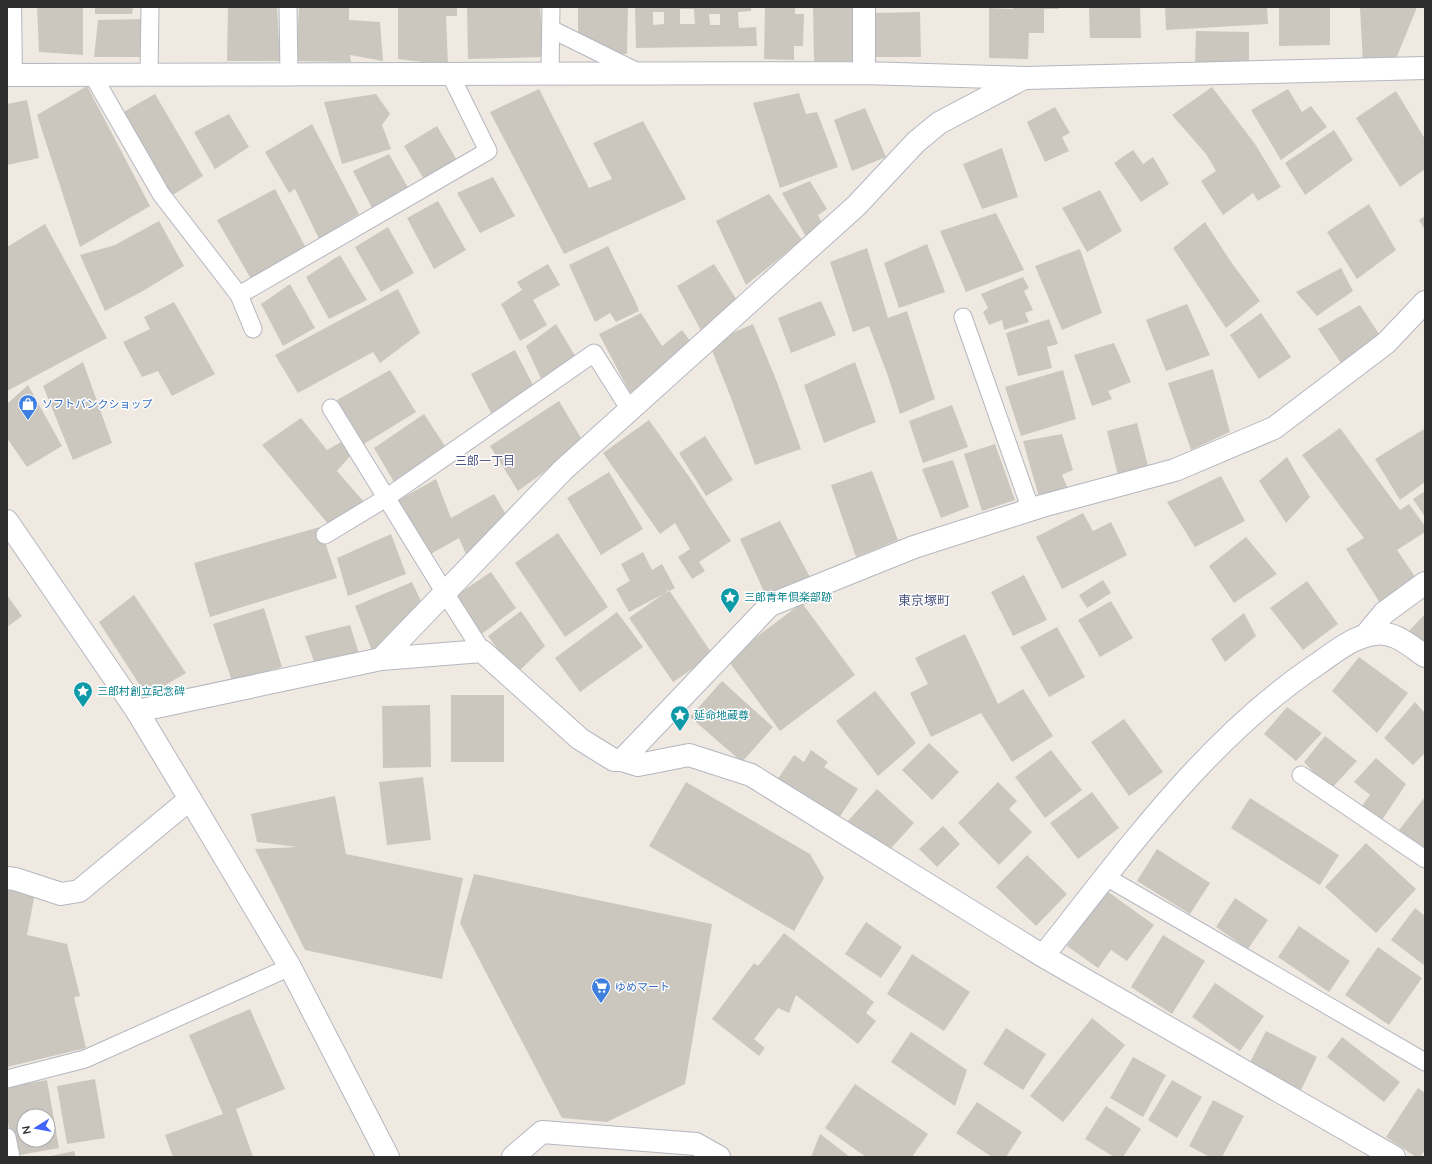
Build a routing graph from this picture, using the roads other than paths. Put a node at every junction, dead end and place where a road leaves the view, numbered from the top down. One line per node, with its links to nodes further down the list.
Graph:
1 (10, 7): 14 (street)
2 (150, 7): 15 (lane)
3 (288, 7): 10 (lane)
4 (551, 7): 6 (lane)
5 (864, 7): 8 (street)
6 (551, 29): 12 (lane); 13 (lane)
7 (1425, 68): 16 (street)
8 (864, 73): 13 (street); 16 (street)
9 (92, 74): 14 (street); 15 (street); 17 (lane)
10 (289, 74): 11 (street); 15 (street)
11 (450, 74): 12 (street); 17 (lane)
12 (550, 74): 13 (street)
13 (642, 74)
14 (9, 75)
15 (149, 75)
16 (1025, 78): 22 (street)
17 (239, 295): 20 (lane)
18 (1425, 302): 24 (street)
19 (963, 317): 24 (lane)
20 (253, 329)
21 (331, 408): 23 (lane)
22 (630, 410): 23 (lane); 28 (street)
23 (386, 498): 26 (lane); 28 (lane)
24 (1031, 510): 34 (street)
25 (7, 521): 33 (street)
26 (325, 535)
27 (1425, 583): 29 (street)
28 (444, 593): 30 (lane); 32 (street)
29 (1365, 636): 31 (street); 38 (street)
30 (482, 651): 32 (street); 34 (street)
31 (1425, 656)
32 (381, 659): 33 (street)
33 (137, 711): 36 (street)
34 (622, 760): 40 (street)
35 (1301, 775): 37 (lane)
36 (190, 799): 39 (street); 41 (street)
37 (1425, 859)
38 (1106, 877): 40 (street); 42 (lane)
39 (7, 878)
40 (1042, 956): 49 (street)
41 (290, 967): 43 (lane); 46 (street)
42 (1425, 1062)
43 (7, 1079)
44 (7, 1137): 45 (lane)
45 (11, 1157)
46 (388, 1157)
47 (513, 1157): 48 (street)
48 (719, 1157)
49 (1394, 1157)

